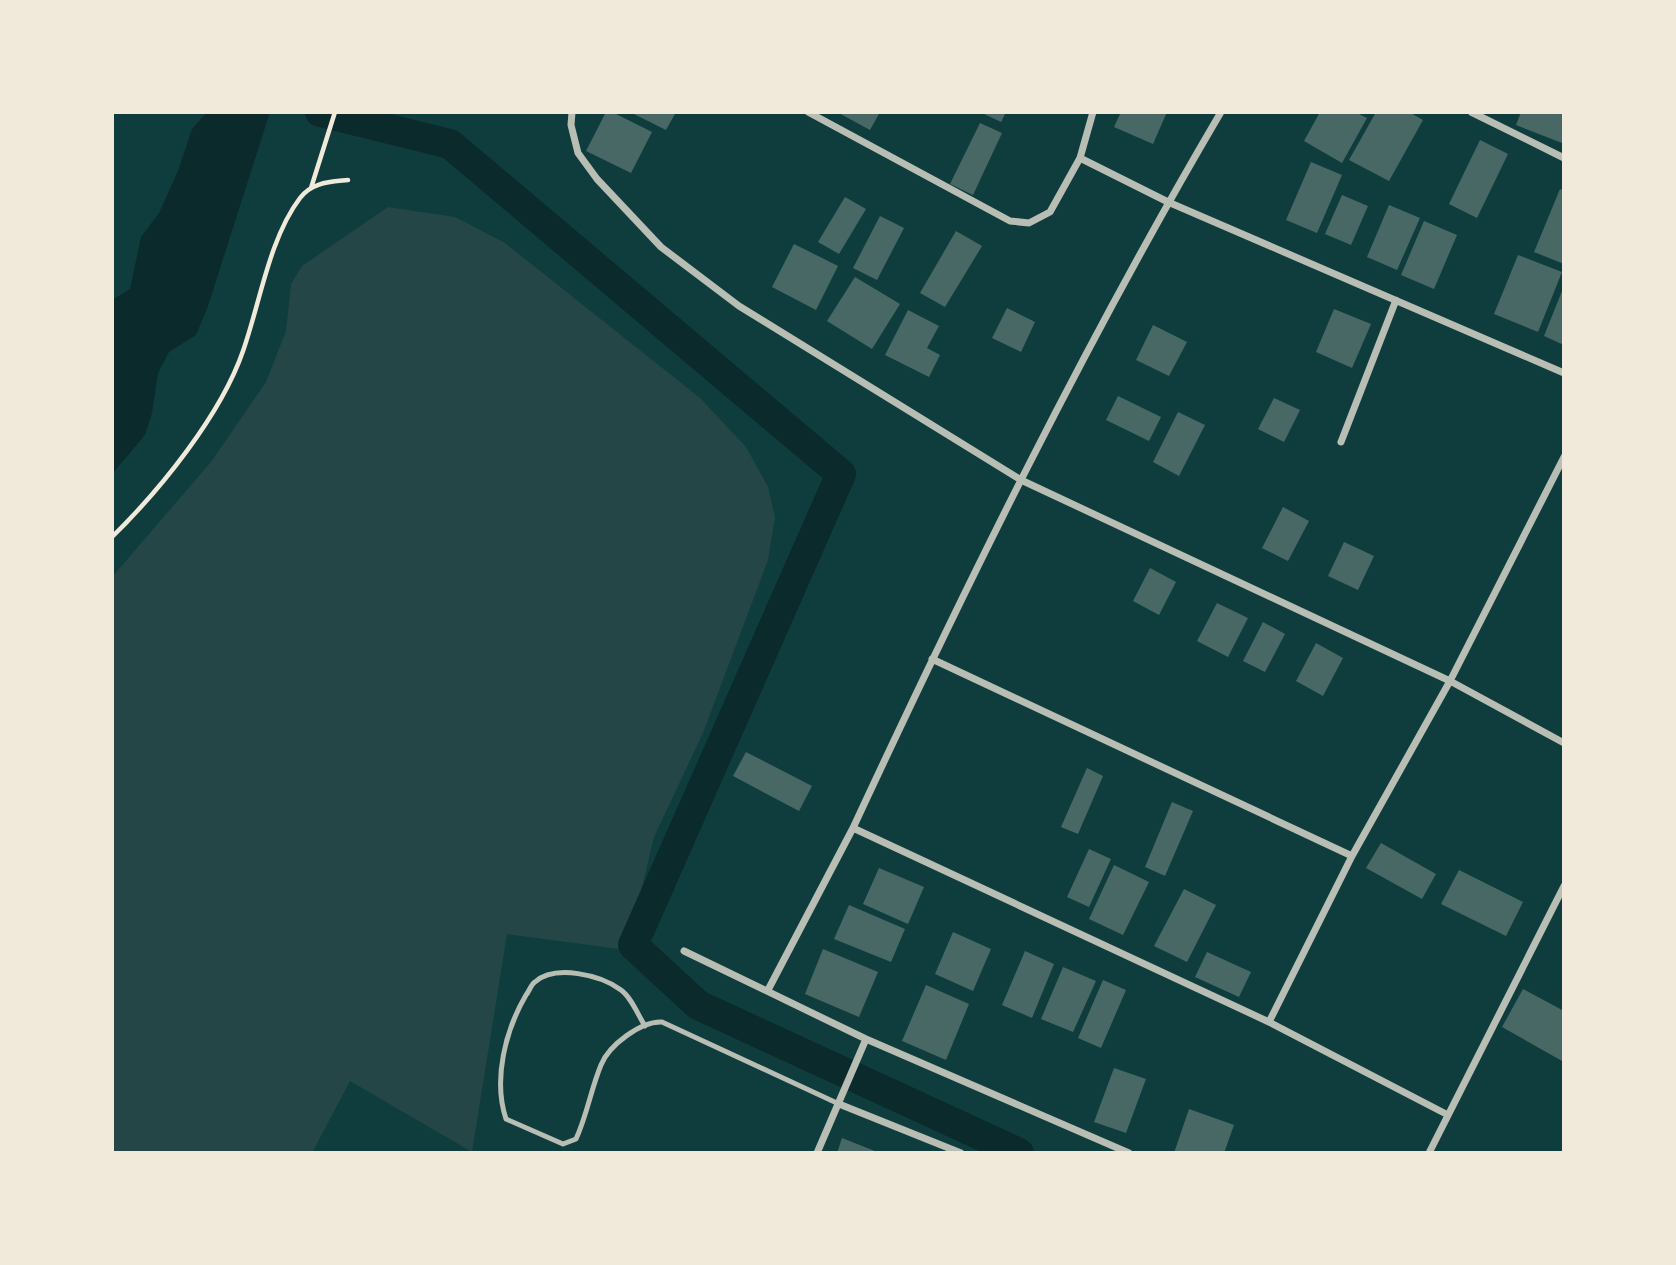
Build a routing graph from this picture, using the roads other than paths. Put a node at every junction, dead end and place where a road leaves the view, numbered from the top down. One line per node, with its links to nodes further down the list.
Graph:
1 (572, 112): 13 (street)
2 (808, 112): 6 (street)
3 (1093, 112): 6 (street)
4 (1221, 112): 8 (street)
5 (1471, 112): 7 (street)
6 (1080, 158): 8 (street)
7 (1564, 158)
8 (1168, 202): 9 (street); 13 (street)
9 (1396, 300): 10 (street); 11 (street)
10 (1564, 373)
11 (1341, 443)
12 (1564, 457): 15 (street)
13 (1021, 480): 14 (street); 15 (street)
14 (932, 659): 17 (street); 18 (street)
15 (1450, 681): 16 (street); 18 (street)
16 (1564, 743)
17 (853, 828): 21 (street); 22 (street)
18 (1352, 856): 22 (street)
19 (1564, 886): 26 (street)
20 (684, 951): 21 (street)
21 (768, 990): 24 (street)
22 (1269, 1022): 26 (street)
23 (645, 1026): 23 (lane); 25 (lane)
24 (865, 1042): 25 (street); 29 (street)
25 (839, 1104): 27 (street); 28 (street)
26 (1448, 1115): 30 (street)
27 (817, 1153)
28 (961, 1153)
29 (1129, 1153)
30 (1429, 1153)

